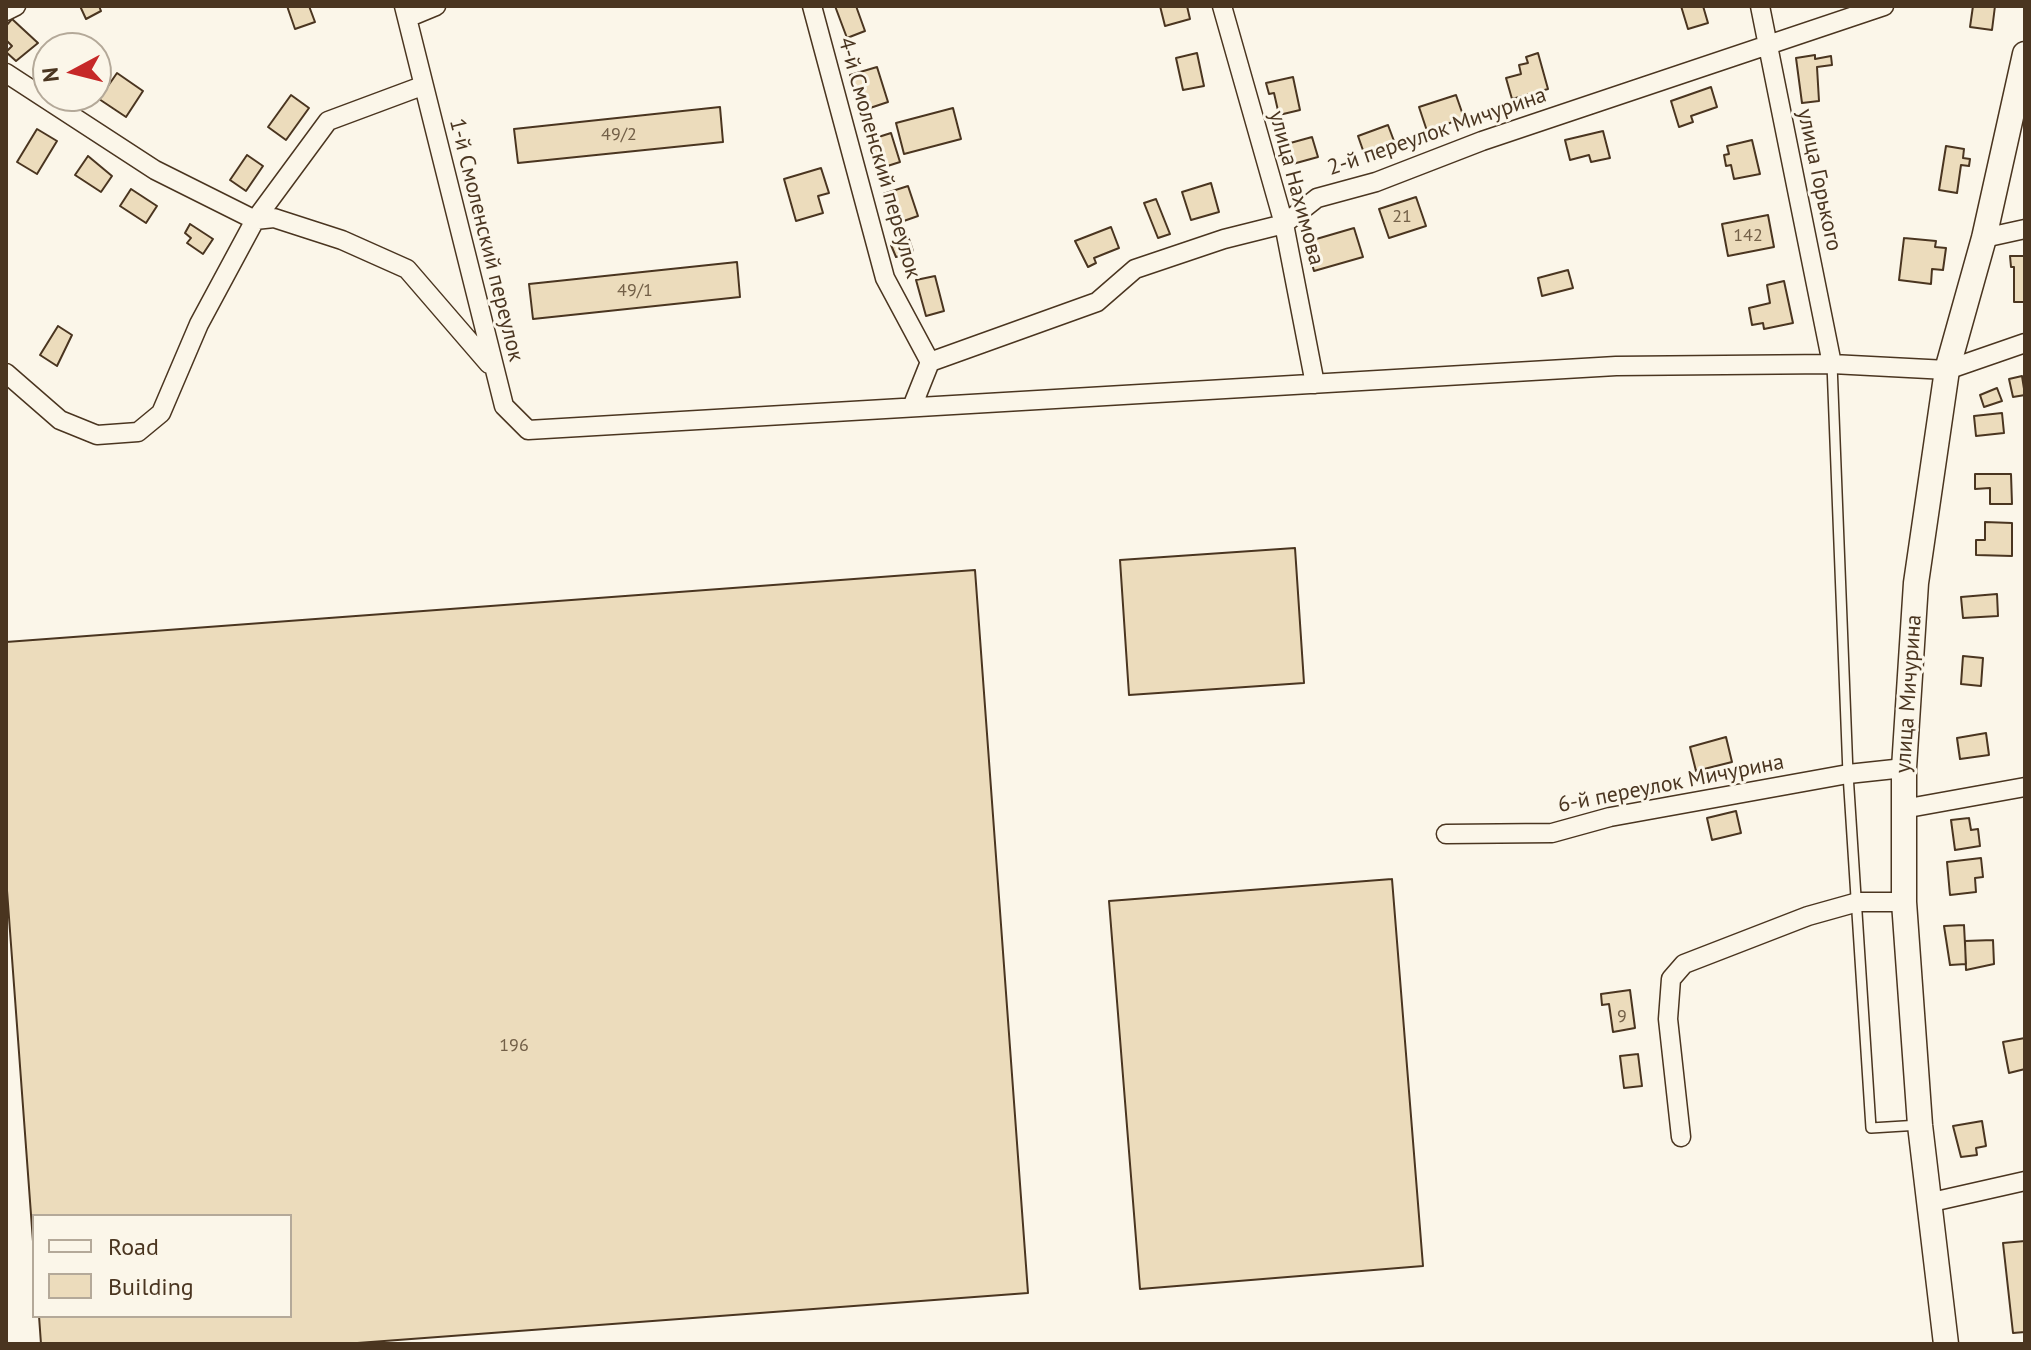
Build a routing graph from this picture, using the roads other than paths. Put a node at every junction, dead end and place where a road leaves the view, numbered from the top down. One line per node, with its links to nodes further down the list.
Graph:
1 (16, 6): 7 (street)
2 (436, 6): 8 (street)
3 (812, 6): 18 (street, 4-й Смоленский переулок)
4 (1222, 6): 14 (street, улица Нахимова)
5 (1760, 6): 9 (street, улица Горького)
6 (1884, 6): 9 (street, 2-й переулок Мичурина)
7 (6, 11)
8 (405, 12): 12 (street, 1-й Смоленский переулок)
9 (1767, 47): 14 (street, 2-й переулок Мичурина); 19 (street, улица Горького)
10 (2025, 54): 16 (main road, улица Мичурина)
11 (6, 73): 13 (street)
12 (422, 86): 13 (street); 20 (street, 1-й Смоленский переулок)
13 (255, 220): 20 (street); 22 (street)
14 (1284, 224): 18 (street, 2-й переулок Мичурина); 23 (street, улица Нахимова)
15 (2025, 229): 16 (street)
16 (1984, 238): 21 (main road, улица Мичурина)
17 (2025, 343): 21 (street)
18 (930, 362): 24 (street)
19 (1832, 364): 21 (street); 23 (street); 26 (lane)
20 (493, 369): 24 (street, 1-й Смоленский переулок)
21 (1947, 370): 25 (main road, улица Мичурина)
22 (6, 373)
23 (1315, 384): 24 (street)
24 (912, 407)
25 (1904, 768): 26 (street, 6-й переулок Мичурина); 28 (main road, улица Мичурина)
26 (1848, 774): 29 (street, 6-й переулок Мичурина); 30 (lane)
27 (2025, 787): 28 (street)
28 (1903, 809): 31 (main road, улица Мичурина)
29 (1446, 834)
30 (1858, 902): 31 (street); 32 (lane); 33 (street)
31 (1904, 902): 32 (main road, улица Мичурина)
32 (1920, 1125): 35 (main road, улица Мичурина)
33 (1681, 1137)
34 (2025, 1181): 35 (street)
35 (1932, 1202): 36 (main road, улица Мичурина)
36 (1946, 1344)

